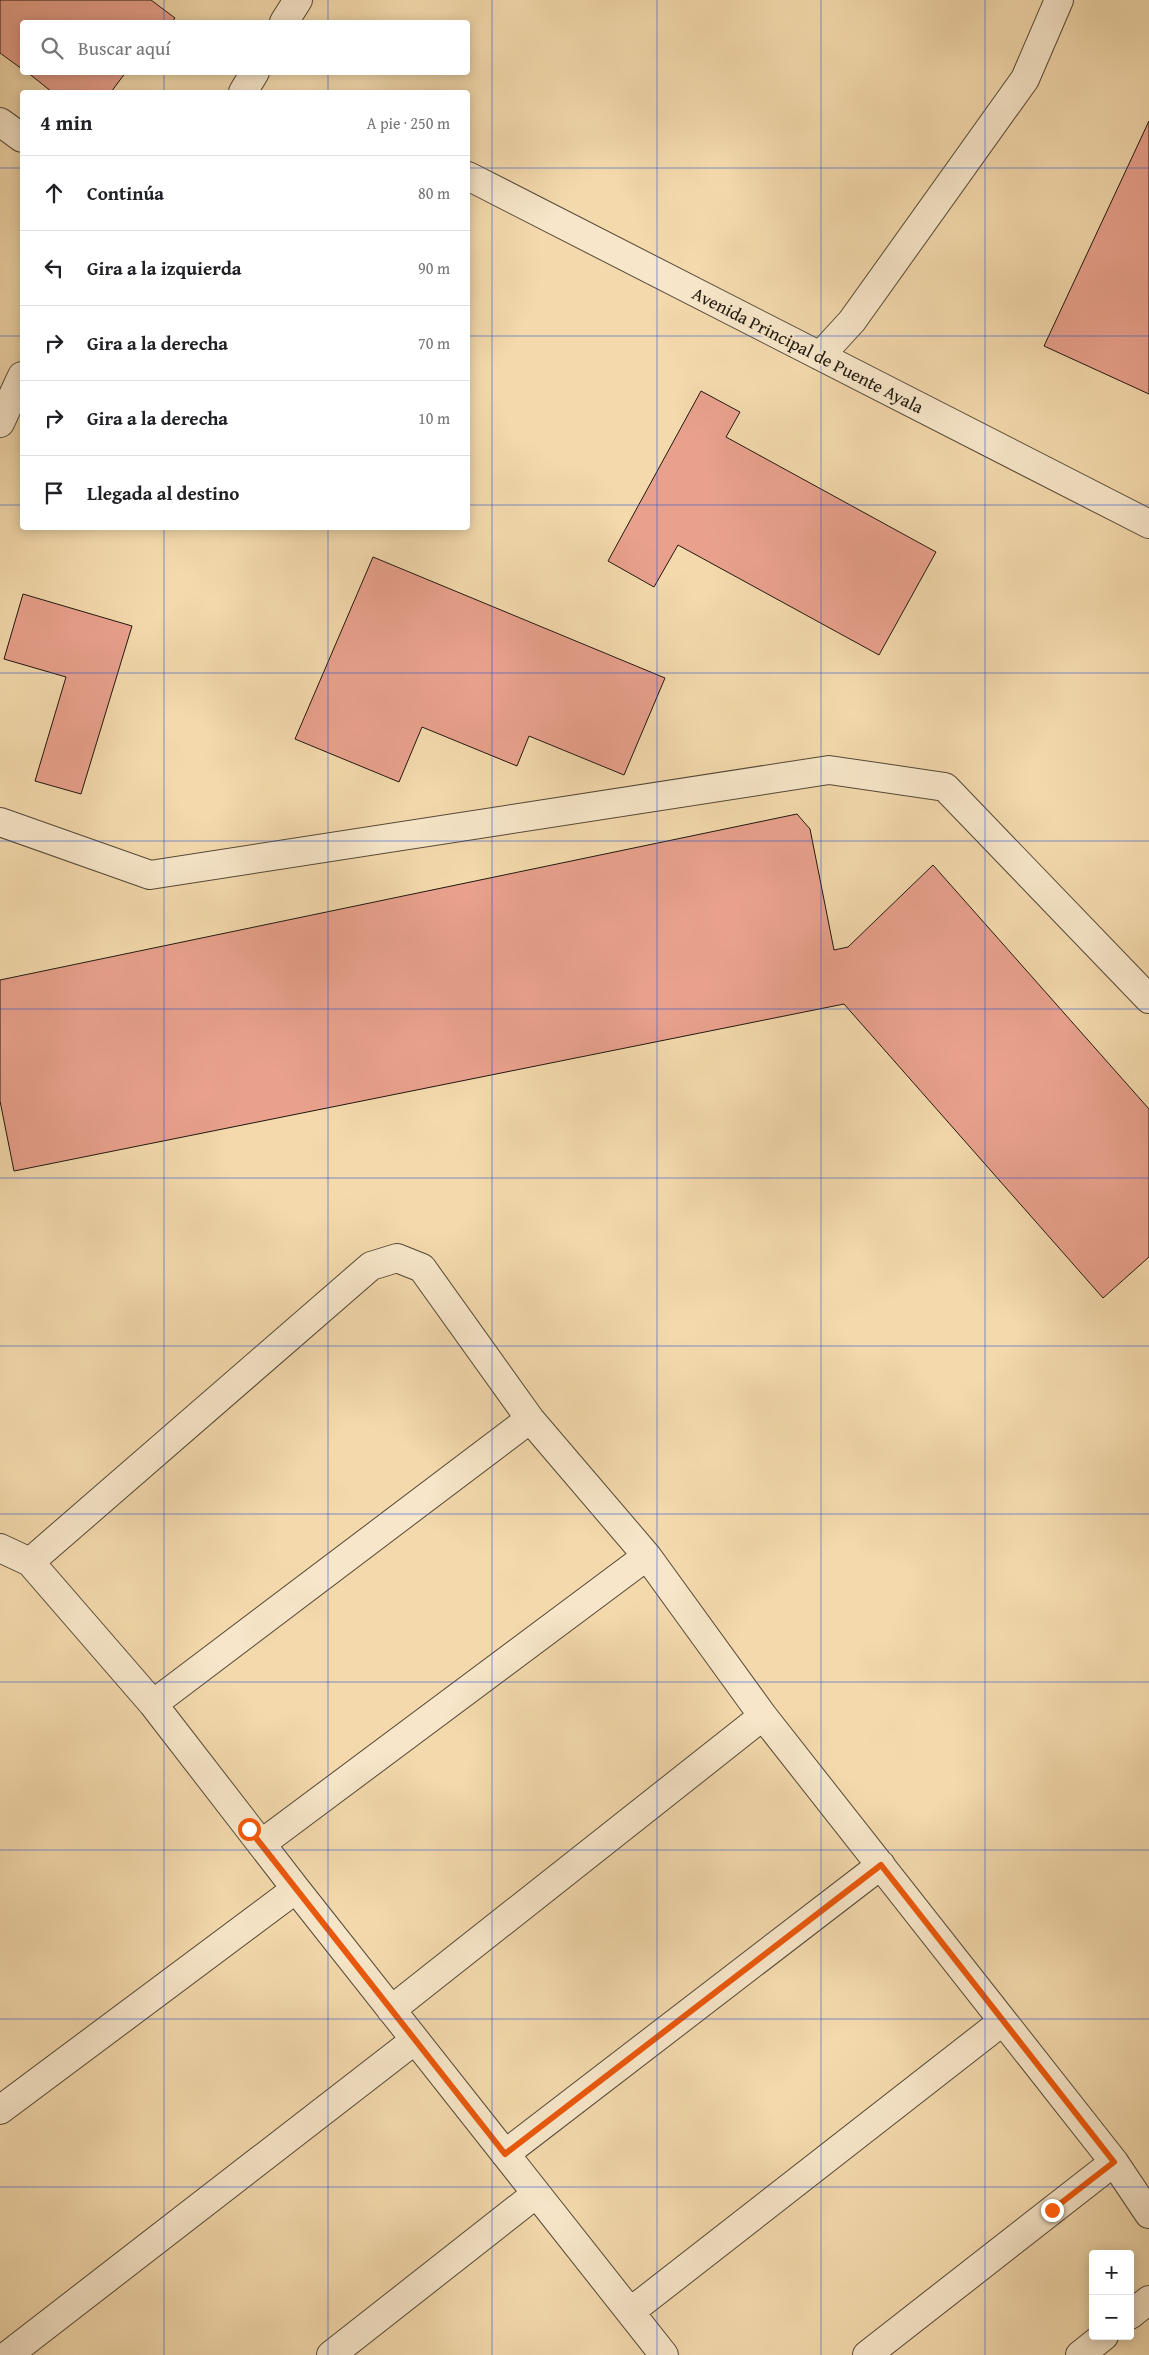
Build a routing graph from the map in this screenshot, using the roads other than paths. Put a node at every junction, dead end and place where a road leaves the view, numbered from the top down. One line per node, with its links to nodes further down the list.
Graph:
1 (298, 0): 3 (street)
2 (1058, 0): 9 (street)
3 (285, 20)
4 (253, 75): 5 (street)
5 (244, 90)
6 (0, 122): 7 (street)
7 (20, 137)
8 (470, 177): 9 (street, Avenida Principal de Puente Ayala)
9 (820, 356): 12 (street, Avenida Principal de Puente Ayala)
10 (20, 380): 11 (street)
11 (0, 423)
12 (1148, 524)
13 (0, 822): 14 (street)
14 (1149, 999)
15 (530, 1419): 17 (street); 18 (street); 19 (street)
16 (0, 1548): 18 (street)
17 (647, 1556): 20 (street); 21 (street)
18 (30, 1562): 19 (street)
19 (153, 1704): 21 (street)
20 (763, 1716): 22 (street); 24 (street)
21 (261, 1844): 23 (street)
22 (881, 1865): 25 (street); 28 (street)
23 (296, 1890): 24 (street); 27 (street)
24 (391, 2010): 26 (street)
25 (1002, 2021): 29 (street); 33 (street)
26 (415, 2040): 28 (street); 36 (street)
27 (0, 2110)
28 (505, 2154): 30 (street)
29 (1114, 2162): 31 (street); 39 (street)
30 (536, 2194): 33 (street); 37 (street)
31 (1149, 2214)
32 (1149, 2300): 34 (street)
33 (630, 2312): 38 (street)
34 (1134, 2312)
35 (1099, 2340): 40 (street)
36 (8, 2355)
37 (331, 2355)
38 (664, 2355)
39 (867, 2355)
40 (1080, 2355)

